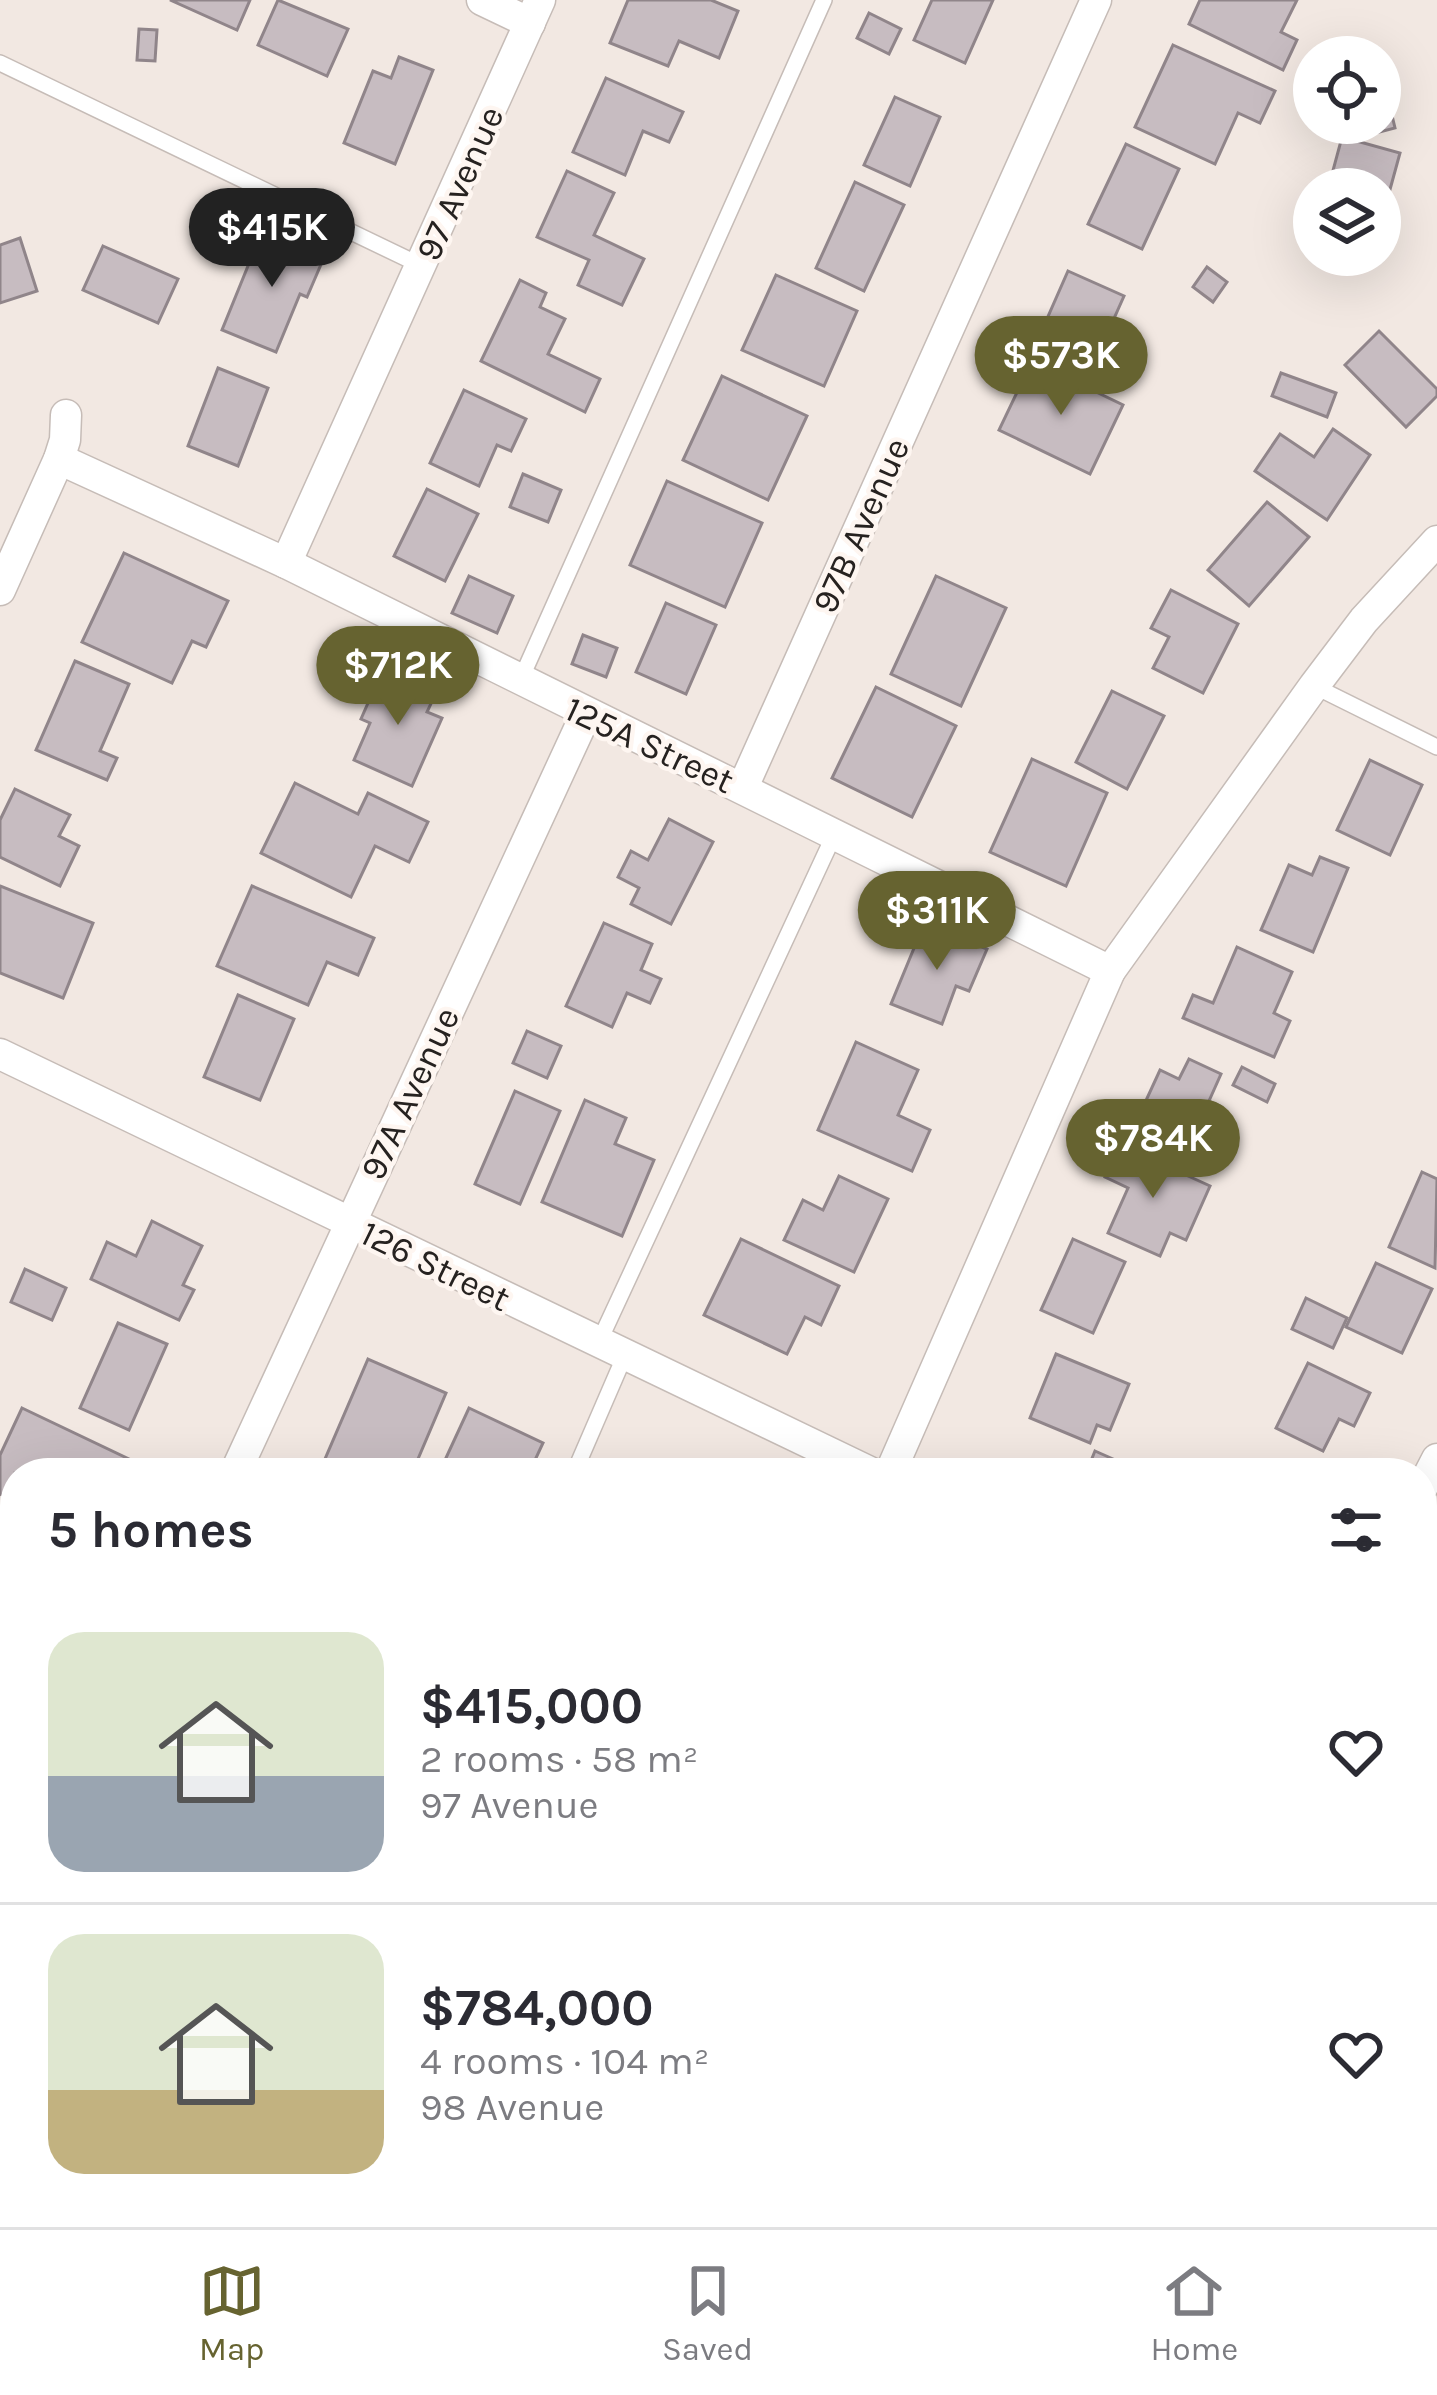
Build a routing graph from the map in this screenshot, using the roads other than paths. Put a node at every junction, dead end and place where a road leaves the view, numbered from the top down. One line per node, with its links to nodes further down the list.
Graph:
1 (482, 0): 4 (street)
2 (824, 0): 12 (lane)
3 (1096, 0): 16 (street, 97B Avenue)
4 (535, 12): 6 (street, 97 Avenue)
5 (0, 62): 6 (lane)
6 (422, 266): 10 (street, 97 Avenue)
7 (66, 415): 8 (street)
8 (59, 459): 10 (street, 125A Street); 11 (street)
9 (1437, 541): 13 (street)
10 (286, 562): 12 (street, 125A Street)
11 (0, 590)
12 (520, 681): 14 (street, 125A Street)
13 (1313, 686): 15 (lane); 18 (street)
14 (586, 714): 16 (street, 125A Street); 20 (street, 97A Avenue)
15 (1437, 747)
16 (743, 788): 17 (street, 125A Street)
17 (835, 833): 18 (street, 125A Street); 21 (lane)
18 (1110, 971): 25 (street)
19 (0, 1054): 20 (street, 126 Street)
20 (349, 1223): 21 (street, 126 Street); 22 (street, 97A Avenue)
21 (612, 1349): 23 (lane); 24 (street, 126 Street)
22 (242, 1458)
23 (579, 1458)
24 (841, 1458)
25 (897, 1458)

